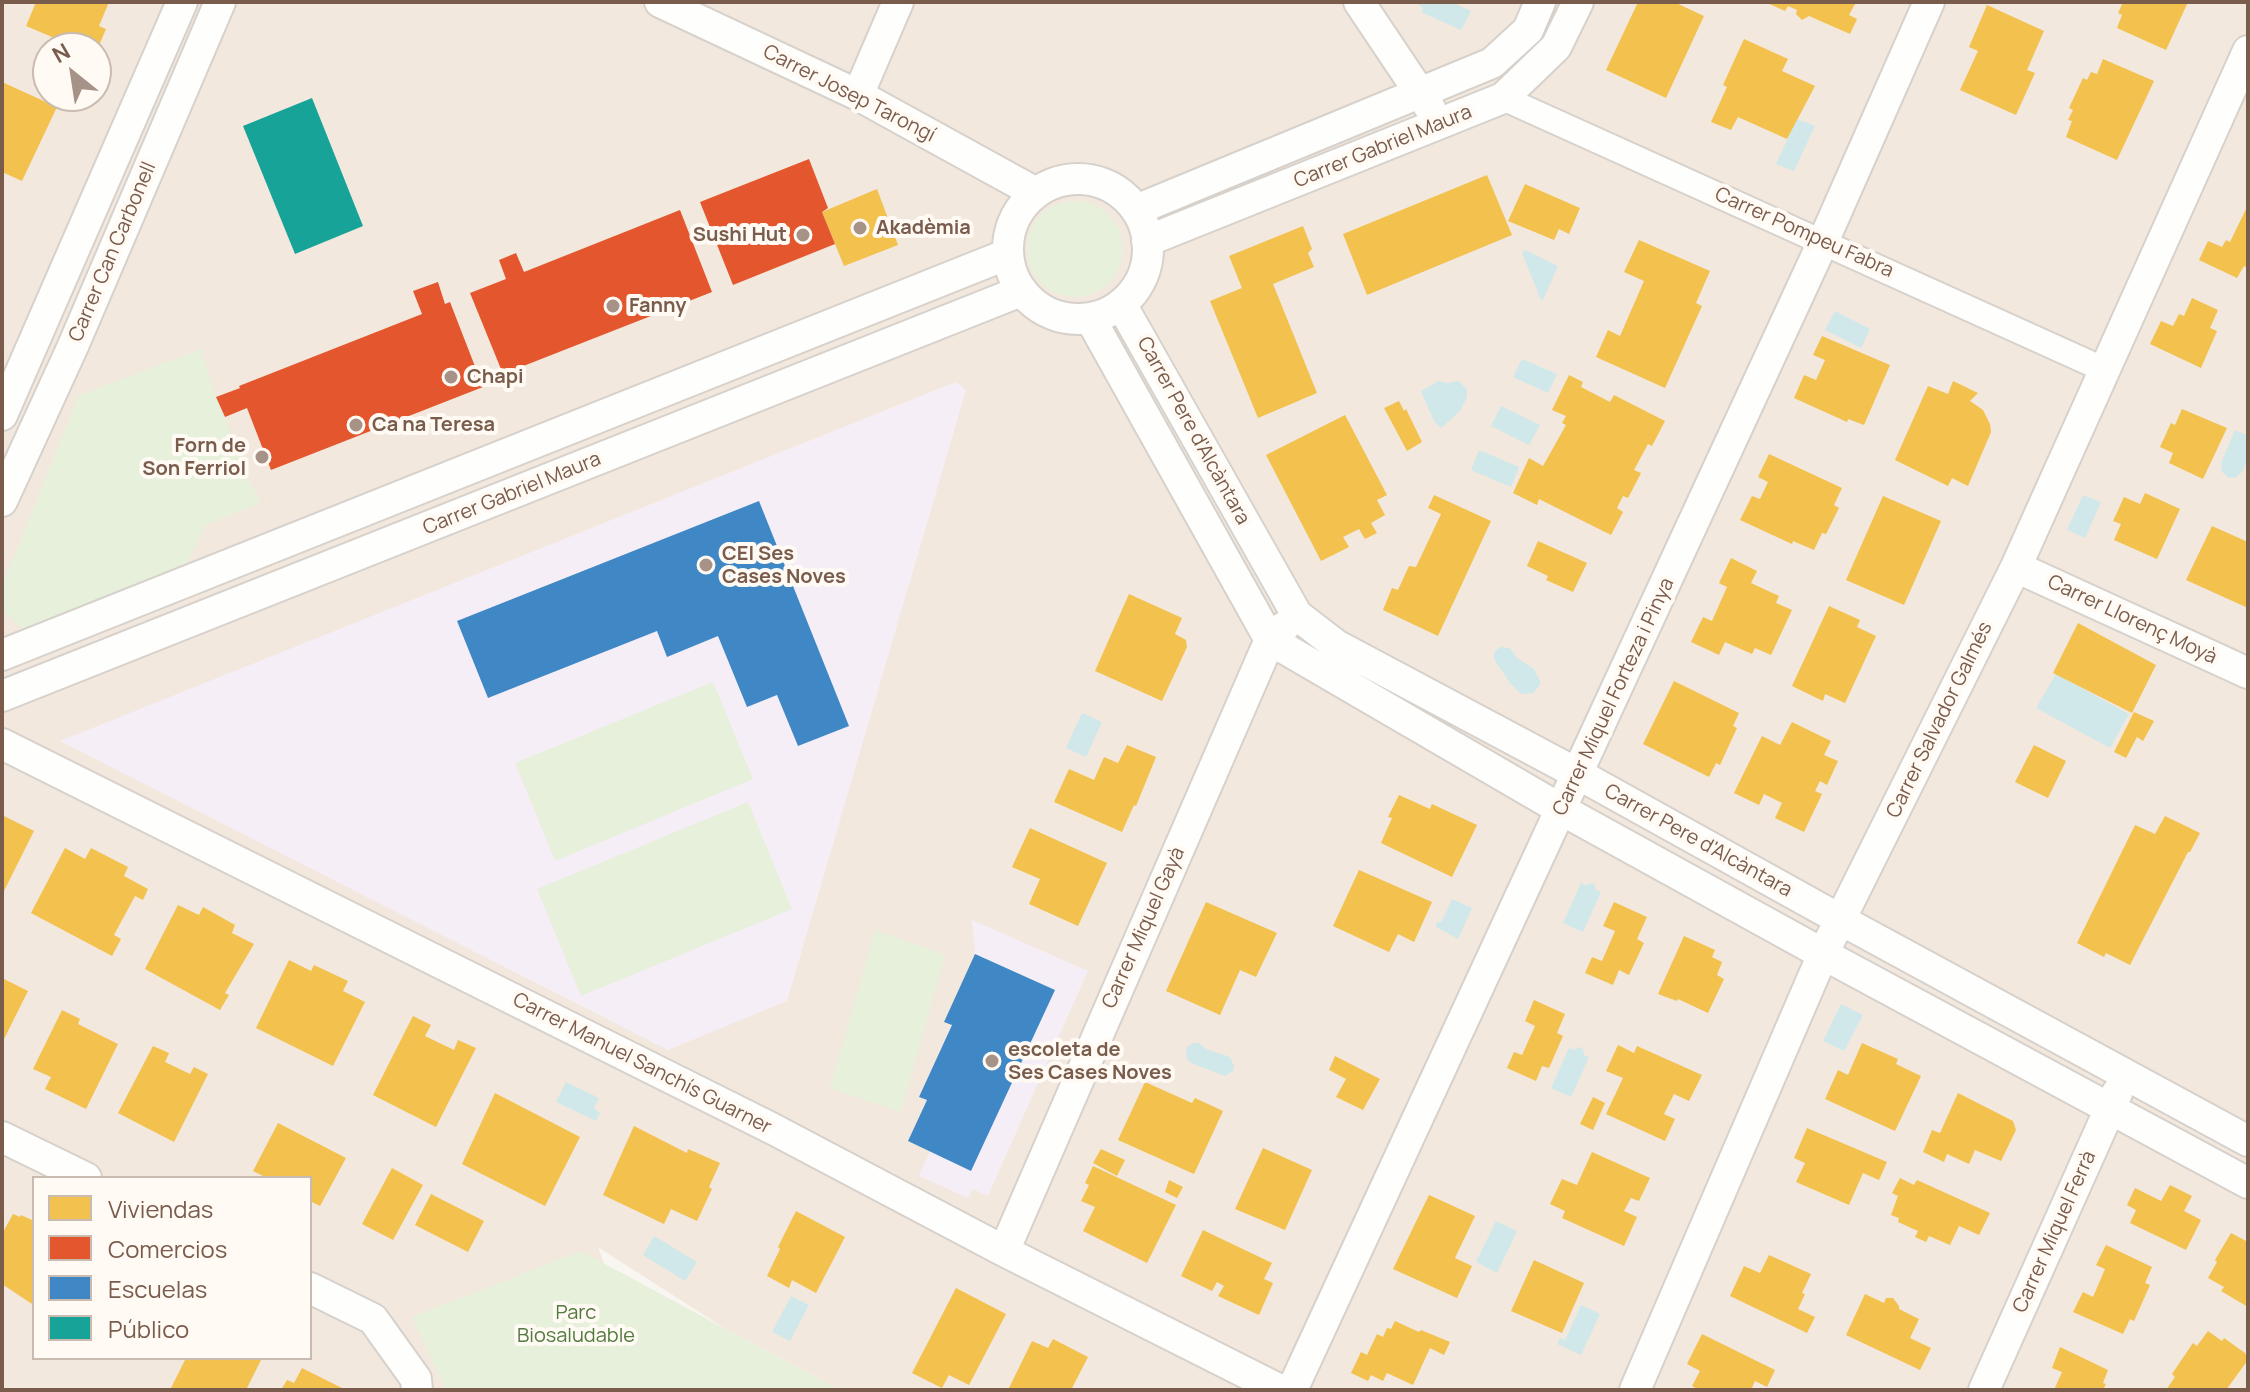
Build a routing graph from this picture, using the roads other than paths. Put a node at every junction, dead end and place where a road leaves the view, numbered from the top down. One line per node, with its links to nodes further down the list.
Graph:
1 (182, 2): 23 (street)
2 (220, 2): 24 (street, Carrer Can Carbonell)
3 (660, 2): 11 (street, Carrer Josep Tarongí)
4 (898, 2): 11 (street)
5 (1359, 2): 10 (street)
6 (1540, 2): 10 (street, Carrer Gabriel Maura)
7 (1578, 2): 12 (street, Carrer Gabriel Maura)
8 (1929, 2): 17 (street, Carrer Miquel Forteza i Pinya)
9 (2248, 51): 22 (street, Carrer Salvador Galmés)
10 (1421, 93): 13 (street); 15 (street, Carrer Gabriel Maura)
11 (858, 95): 14 (street, Carrer Josep Tarongí)
12 (1503, 98): 13 (street, Carrer Gabriel Maura); 17 (street, Carrer Pompeu Fabra)
13 (1439, 124): 16 (street, Carrer Gabriel Maura)
14 (1036, 193): 15 (street); 18 (street)
15 (1136, 210): 16 (street)
16 (1147, 241): 20 (street)
17 (1823, 242): 22 (street, Carrer Pompeu Fabra); 32 (street, Carrer Miquel Forteza i Pinya)
18 (1008, 254): 19 (street); 28 (street, Carrer Gabriel Maura)
19 (1021, 291): 21 (street); 30 (street, Carrer Gabriel Maura)
20 (1121, 304): 21 (street); 26 (street, Carrer Pere d'Alcàntara)
21 (1090, 318): 27 (street)
22 (2105, 370): 25 (street, Carrer Salvador Galmés)
23 (2, 415)
24 (2, 501)
25 (2016, 567): 29 (street, Carrer Llorenç Moyà); 34 (street, Carrer Salvador Galmés)
26 (1297, 615): 27 (street, Carrer Miquel Gayà); 32 (street, Carrer Pere d'Alcàntara)
27 (1270, 640): 33 (street); 42 (street, Carrer Miquel Gayà)
28 (2, 655)
29 (2248, 673)
30 (2, 696)
31 (2, 744): 42 (street, Carrer Manuel Sanchís Guarner)
32 (1578, 774): 33 (street, Carrer Miquel Forteza i Pinya); 34 (street, Carrer Pere d'Alcàntara)
33 (1562, 810): 35 (street); 46 (street, Carrer Miquel Forteza i Pinya)
34 (1841, 920): 35 (street, Carrer Salvador Galmés); 36 (street, Carrer Pere d'Alcàntara)
35 (1823, 954): 37 (street); 47 (street, Carrer Salvador Galmés)
36 (2125, 1075): 37 (street, Carrer Miquel Ferrà); 39 (street, Carrer Pere d'Alcàntara)
37 (2110, 1108): 41 (street); 48 (street, Carrer Miquel Ferrà)
38 (2, 1137): 40 (street)
39 (2248, 1141)
40 (82, 1176)
41 (2248, 1183)
42 (1004, 1251): 45 (street, Carrer Manuel Sanchís Guarner)
43 (312, 1289): 44 (street)
44 (417, 1390)
45 (1280, 1390)
46 (1292, 1390)
47 (1635, 1390)
48 (1984, 1390)

